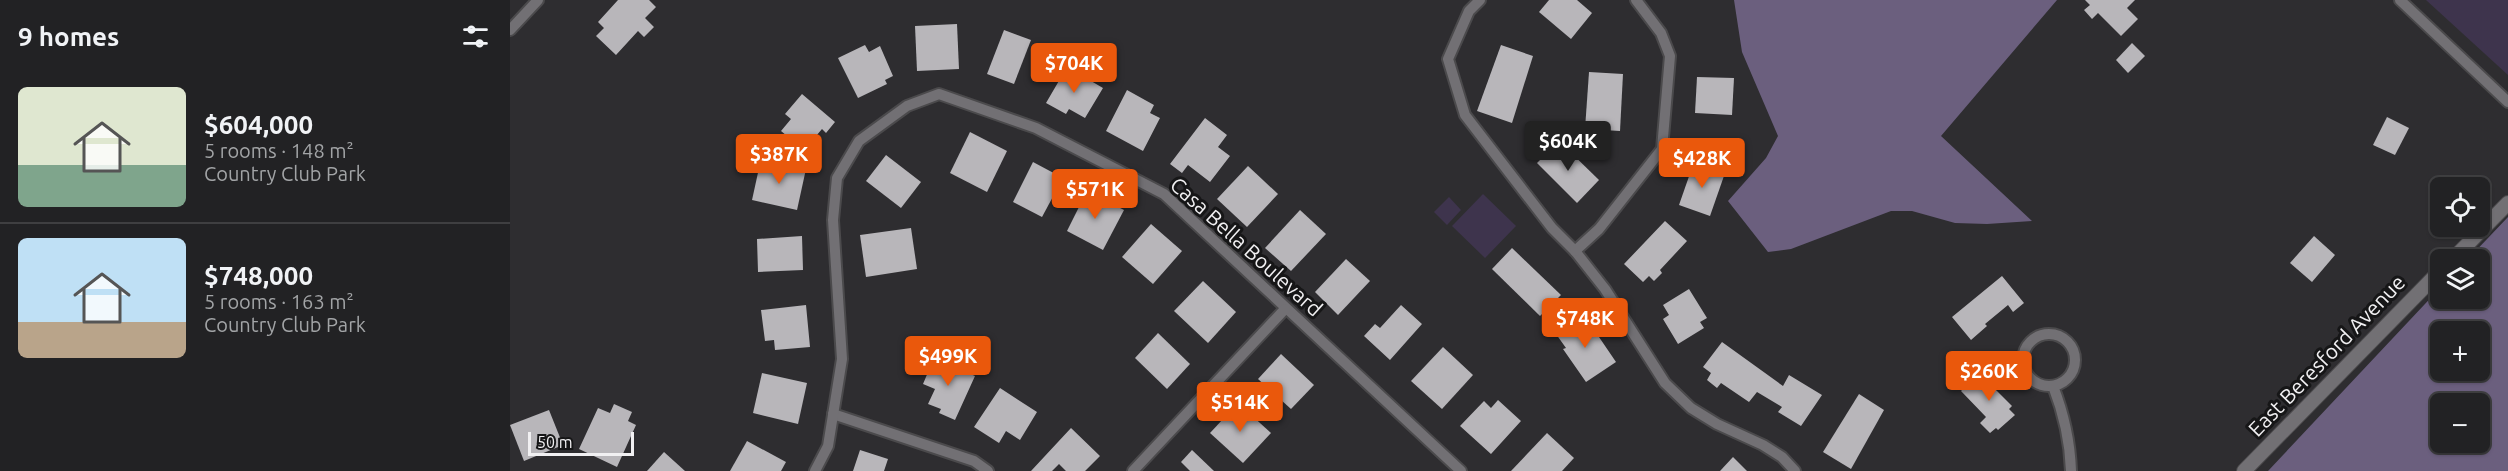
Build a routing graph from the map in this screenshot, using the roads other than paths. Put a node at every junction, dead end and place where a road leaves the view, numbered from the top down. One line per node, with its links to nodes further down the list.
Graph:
1 (538, 0): 5 (street)
2 (1480, 0): 9 (street)
3 (1636, 0): 9 (street)
4 (2400, 0): 6 (street)
5 (510, 30)
6 (2508, 102)
7 (2508, 203): 8 (street)
8 (2463, 249)
9 (1575, 251): 18 (street)
10 (2430, 281): 20 (street, East Beresford Avenue)
11 (1285, 309): 13 (street, Casa Bella Boulevard); 16 (street); 17 (street, Casa Bella Boulevard)
12 (2053, 386): 12 (street); 19 (street)
13 (833, 414): 14 (street, Casa Bella Boulevard); 15 (street)
14 (815, 471)
15 (988, 471)
16 (1133, 471)
17 (1461, 471)
18 (1794, 471)
19 (2071, 471)
20 (2244, 471)

